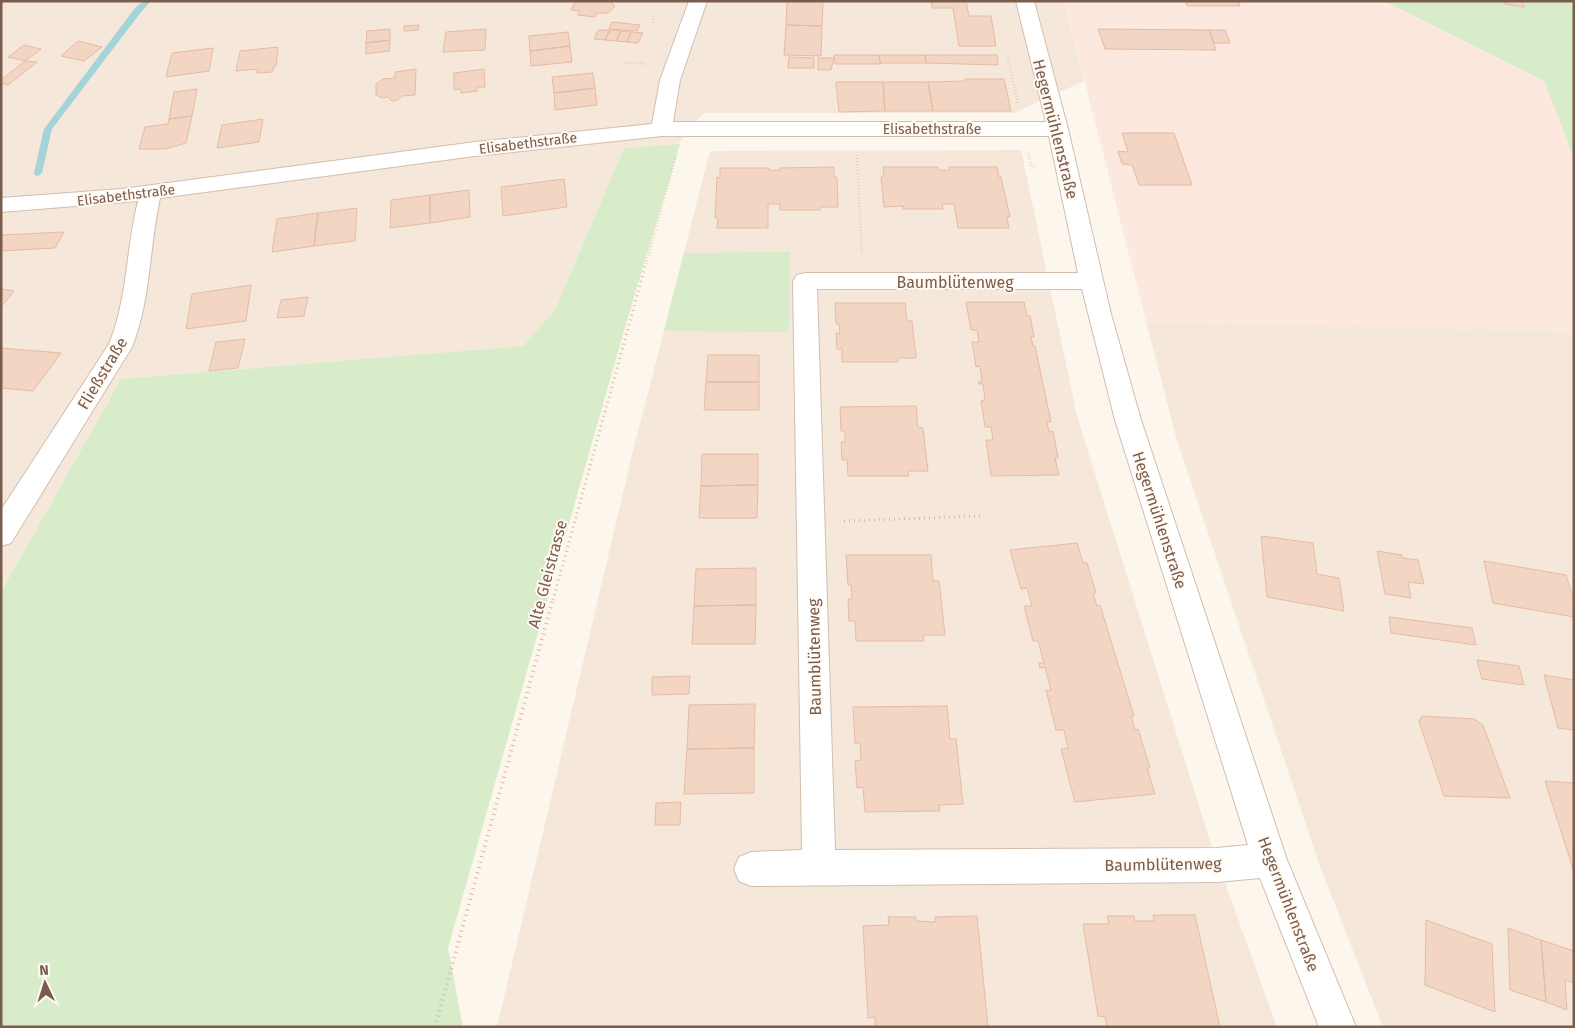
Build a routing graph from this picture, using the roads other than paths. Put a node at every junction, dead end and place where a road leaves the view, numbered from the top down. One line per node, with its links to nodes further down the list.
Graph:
1 (698, 1): 3 (street)
2 (1025, 1): 4 (street, Hegermühlenstraße)
3 (662, 129): 4 (street, Elisabethstraße); 5 (street, Elisabethstraße)
4 (1058, 129): 7 (street, Hegermühlenstraße)
5 (151, 192): 6 (street, Elisabethstraße); 8 (street, Fließstraße)
6 (1, 205)
7 (1091, 282): 9 (street, Hegermühlenstraße); 10 (street, Baumblütenweg)
8 (1, 534)
9 (1270, 860): 10 (street, Baumblütenweg); 12 (street, Hegermühlenstraße)
10 (819, 867): 11 (street)
11 (751, 869)
12 (1338, 1027)

